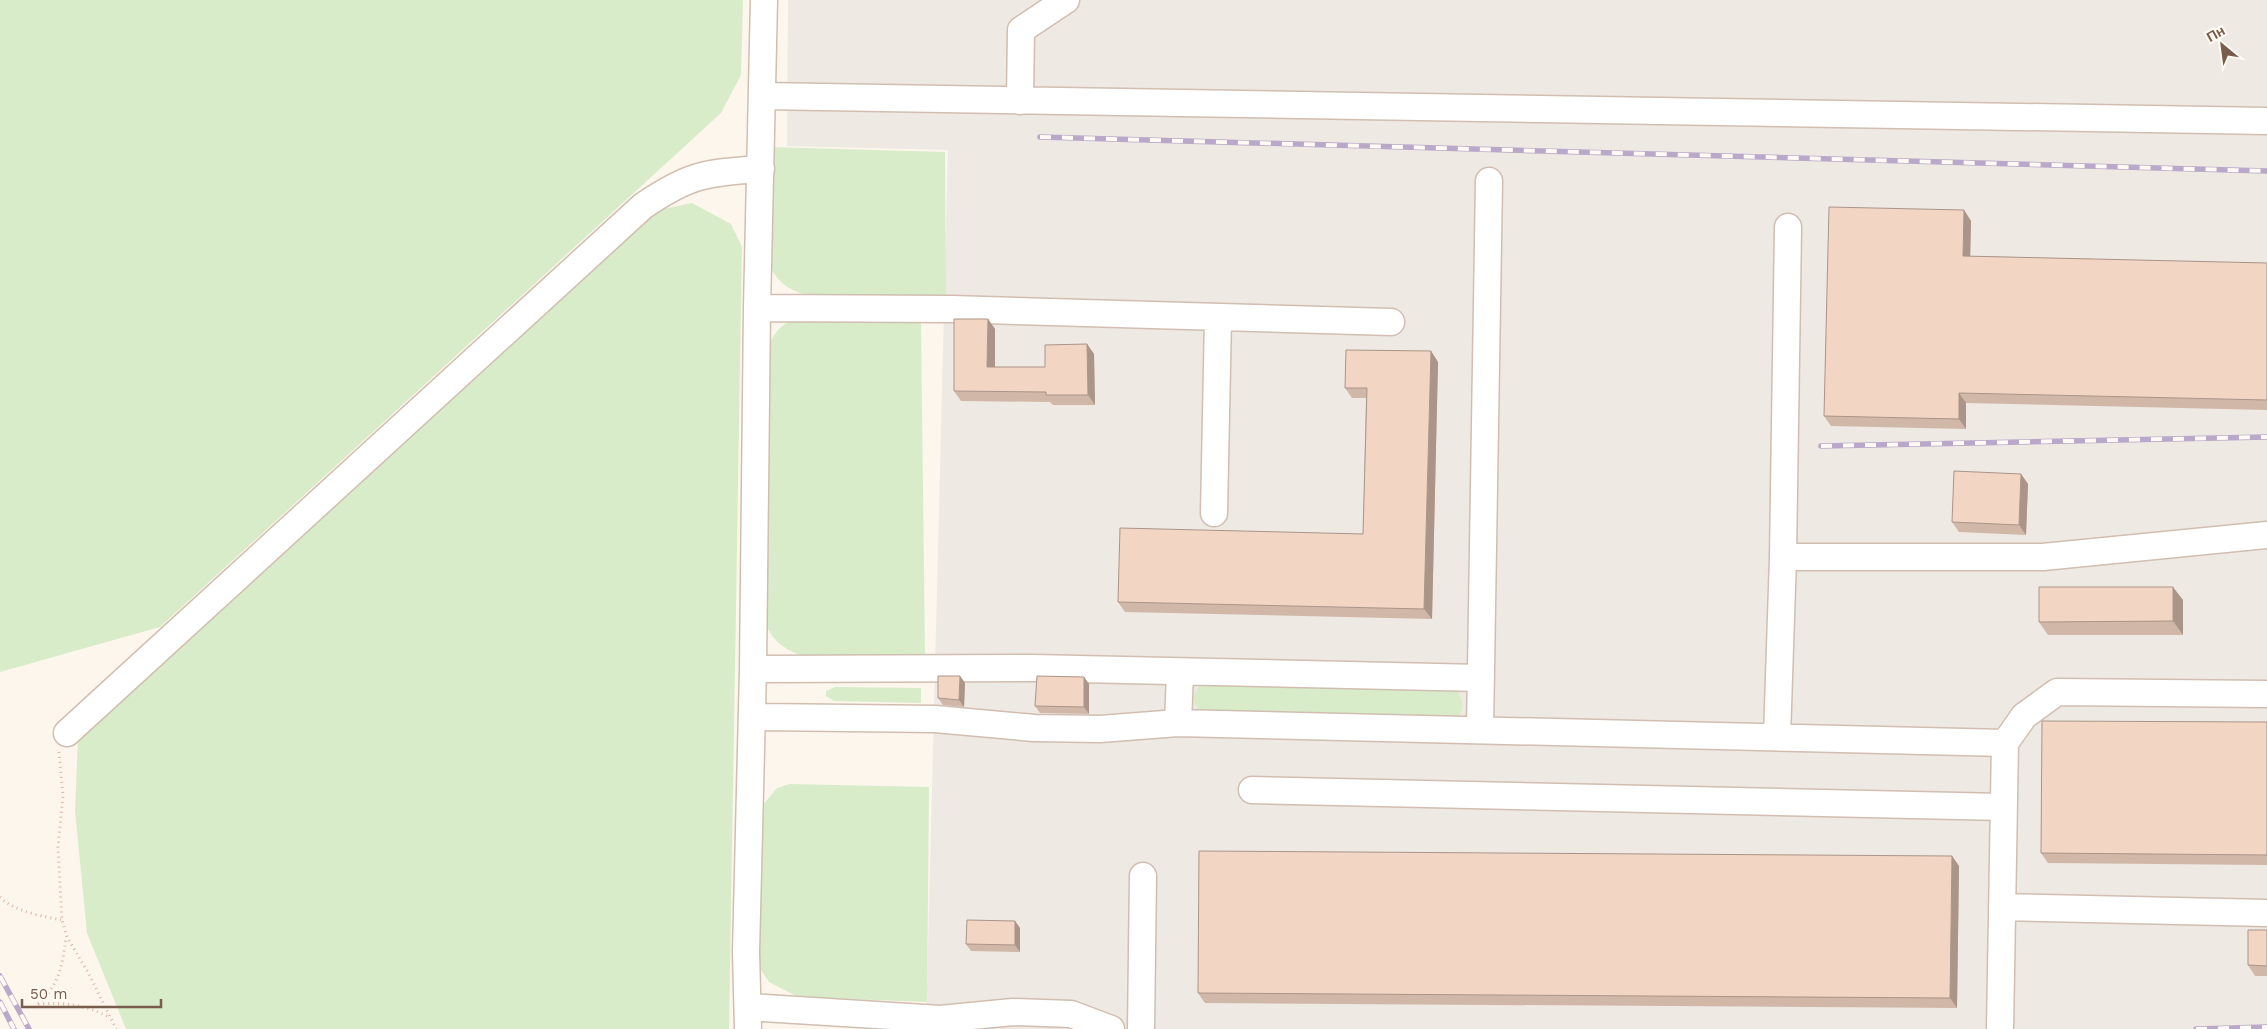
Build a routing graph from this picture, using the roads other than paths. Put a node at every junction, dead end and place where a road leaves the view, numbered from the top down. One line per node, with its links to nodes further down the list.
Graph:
1 (764, 0): 3 (street)
2 (1066, 0): 4 (street)
3 (762, 96): 4 (street); 6 (street)
4 (1020, 101): 5 (street)
5 (2267, 121)
6 (760, 169): 9 (street); 22 (street)
7 (1489, 181): 17 (street)
8 (1788, 227): 14 (street)
9 (757, 308): 10 (street); 15 (street)
10 (1218, 318): 11 (street); 12 (street)
11 (1391, 322)
12 (1214, 513)
13 (2267, 535): 14 (street)
14 (1783, 557): 23 (street)
15 (753, 669): 16 (street); 19 (street)
16 (1180, 673): 17 (street); 20 (street)
17 (1481, 678): 21 (street)
18 (2267, 694): 24 (street)
19 (752, 717): 20 (street); 30 (street)
20 (1178, 723): 21 (street)
21 (1480, 730): 23 (street)
22 (67, 733)
23 (1777, 736): 24 (street)
24 (2005, 743): 26 (street)
25 (1252, 790): 26 (street)
26 (2003, 807): 28 (street)
27 (1143, 876): 32 (street)
28 (2002, 907): 29 (street); 33 (street)
29 (2267, 913)
30 (748, 1018): 31 (street)
31 (1111, 1029)
32 (1141, 1029)
33 (2000, 1029)

